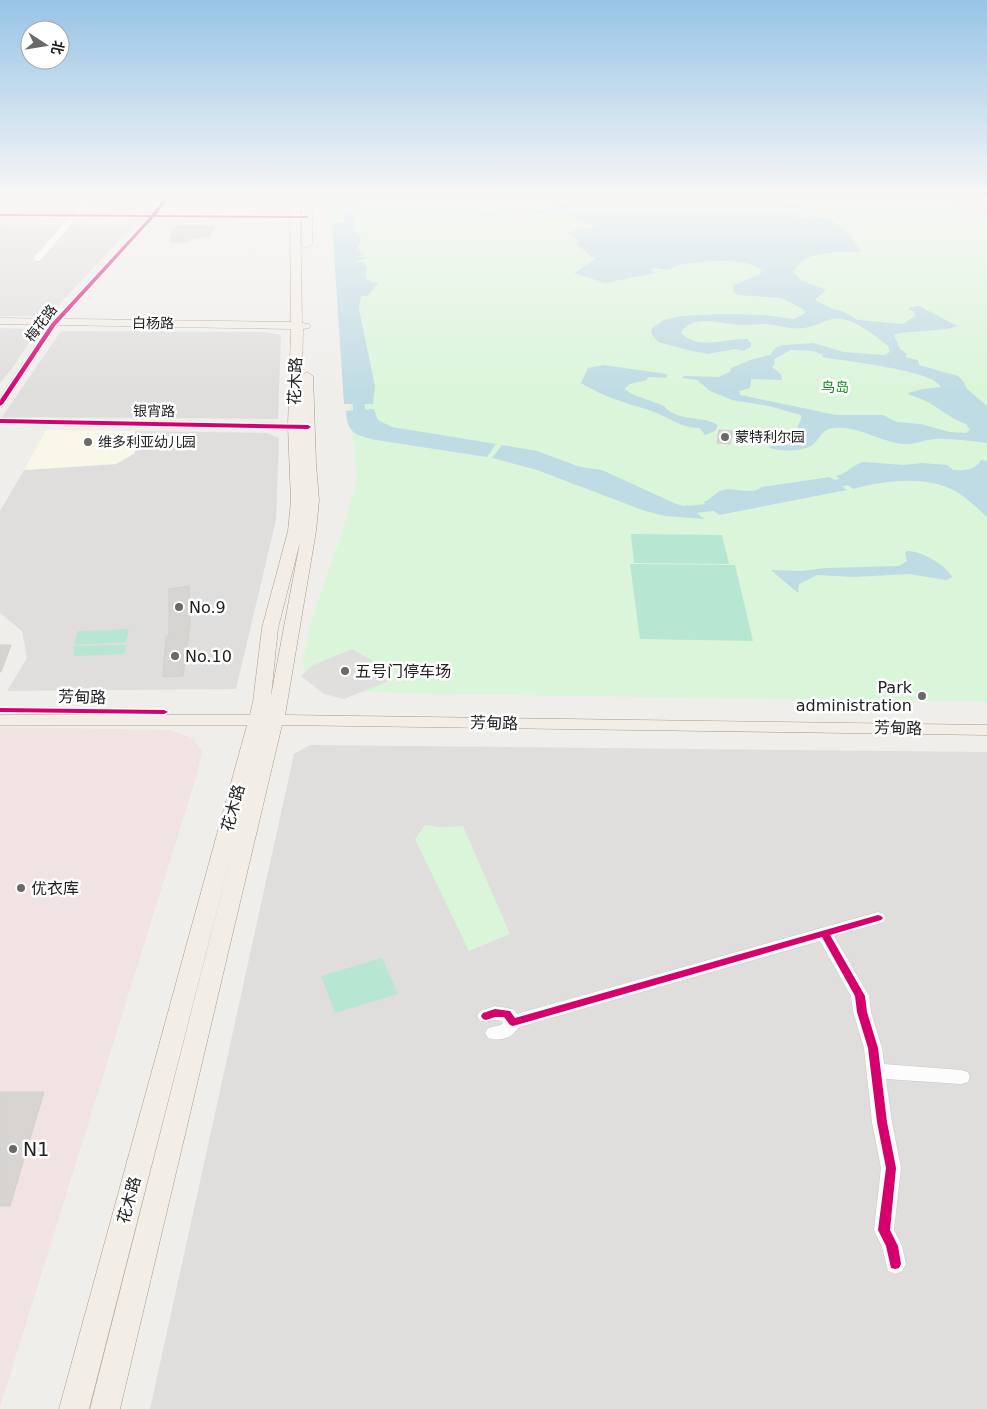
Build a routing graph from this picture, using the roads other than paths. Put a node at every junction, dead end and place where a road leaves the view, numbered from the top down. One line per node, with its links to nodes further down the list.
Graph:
1 (111, 262): 5 (street, 梅花路)
2 (297, 262): 6 (main road, 花木路)
3 (305, 262): 6 (main road, 花木路)
4 (0, 322): 5 (main road, 白杨路)
5 (55, 323): 6 (main road, 白杨路); 7 (street, 梅花路)
6 (301, 327): 9 (main road, 花木路)
7 (0, 404)
8 (0, 421): 9 (street, 银宵路)
9 (301, 427): 11 (main road, 花木路)
10 (0, 710): 11 (main road, 芳甸路)
11 (266, 716): 12 (main road, 芳甸路); 13 (main road, 芳甸路); 14 (main road, 芳甸路); 23 (main road, 花木路); 24 (main road, 花木路)
12 (0, 720)
13 (987, 720)
14 (987, 730)
15 (878, 918): 16 (street)
16 (824, 933): 18 (street); 20 (street)
17 (486, 1016): 18 (street)
18 (513, 1022): 19 (street)
19 (494, 1033)
20 (876, 1071): 21 (street); 22 (street)
21 (961, 1077)
22 (894, 1264)
23 (74, 1409)
24 (105, 1409)

